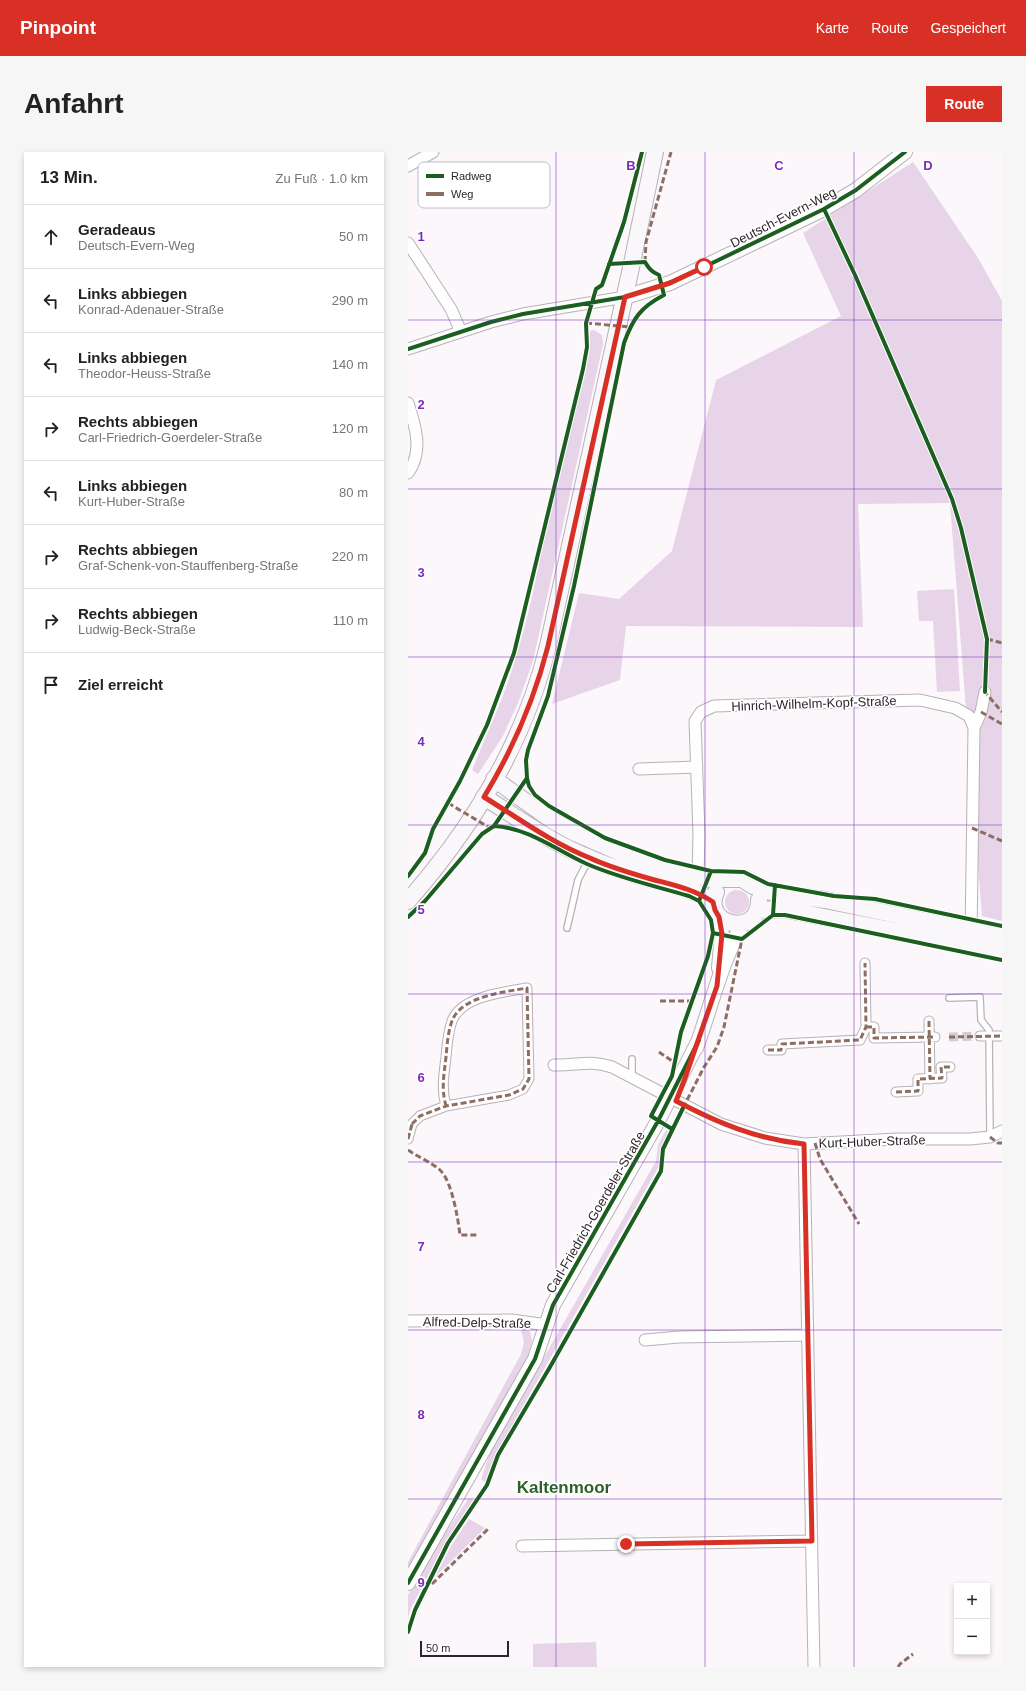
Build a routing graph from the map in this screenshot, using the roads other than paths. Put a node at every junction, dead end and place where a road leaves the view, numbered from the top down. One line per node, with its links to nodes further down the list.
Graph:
1 (433, 152): 4 (street)
2 (655, 152): 6 (main road)
3 (905, 152): 6 (street, Deutsch-Evern-Weg)
4 (408, 166)
5 (408, 243): 7 (street)
6 (625, 297): 7 (street, Deutsch-Evern-Weg); 15 (main road)
7 (461, 332): 8 (street, Deutsch-Evern-Weg)
8 (408, 349)
9 (408, 403): 10 (street)
10 (408, 472)
11 (985, 692): 12 (street)
12 (974, 728): 13 (street, Hinrich-Wilhelm-Kopf-Straße); 27 (street)
13 (697, 767): 14 (street); 18 (street, Hinrich-Wilhelm-Kopf-Straße)
14 (639, 769)
15 (494, 779): 16 (main road); 18 (main road)
16 (484, 797): 17 (main road); 21 (main road)
17 (589, 858): 22 (main road); 25 (lane)
18 (698, 877): 19 (main road)
19 (730, 880): 20 (main road); 22 (main road)
20 (753, 886): 23 (main road); 27 (main road)
21 (408, 901)
22 (716, 909): 24 (main road); 30 (street, Carl-Friedrich-Goerdeler-Straße)
23 (758, 910): 24 (main road); 27 (main road)
24 (743, 923): 30 (street, Carl-Friedrich-Goerdeler-Straße)
25 (567, 928)
26 (1002, 937): 27 (main road)
27 (971, 938): 28 (main road)
28 (1002, 952)
29 (865, 963): 33 (street)
30 (717, 986): 44 (street, Carl-Friedrich-Goerdeler-Straße)
31 (949, 998): 34 (lane)
32 (929, 1021): 36 (street)
33 (866, 1027): 36 (street); 37 (street)
34 (984, 1036): 35 (street); 48 (lane)
35 (1002, 1036)
36 (932, 1037): 42 (street)
37 (768, 1050)
38 (632, 1059): 41 (lane)
39 (554, 1065): 41 (street, Kurt-Huber-Straße)
40 (950, 1067): 42 (street)
41 (632, 1078): 44 (street, Kurt-Huber-Straße)
42 (930, 1079): 43 (street)
43 (896, 1092)
44 (673, 1100): 50 (street, Kurt-Huber-Straße); 52 (street, Carl-Friedrich-Goerdeler-Straße)
45 (446, 1106): 45 (street); 46 (street)
46 (410, 1124): 49 (street)
47 (1002, 1131): 48 (street, Kurt-Huber-Straße)
48 (990, 1137): 50 (street, Kurt-Huber-Straße)
49 (408, 1139)
50 (804, 1144): 53 (street)
51 (408, 1321): 52 (street, Alfred-Delp-Straße)
52 (546, 1326): 57 (street, Carl-Friedrich-Goerdeler-Straße)
53 (808, 1335): 54 (street); 55 (street)
54 (645, 1340)
55 (812, 1541): 56 (street); 58 (street)
56 (522, 1546)
57 (408, 1583)
58 (814, 1667)

